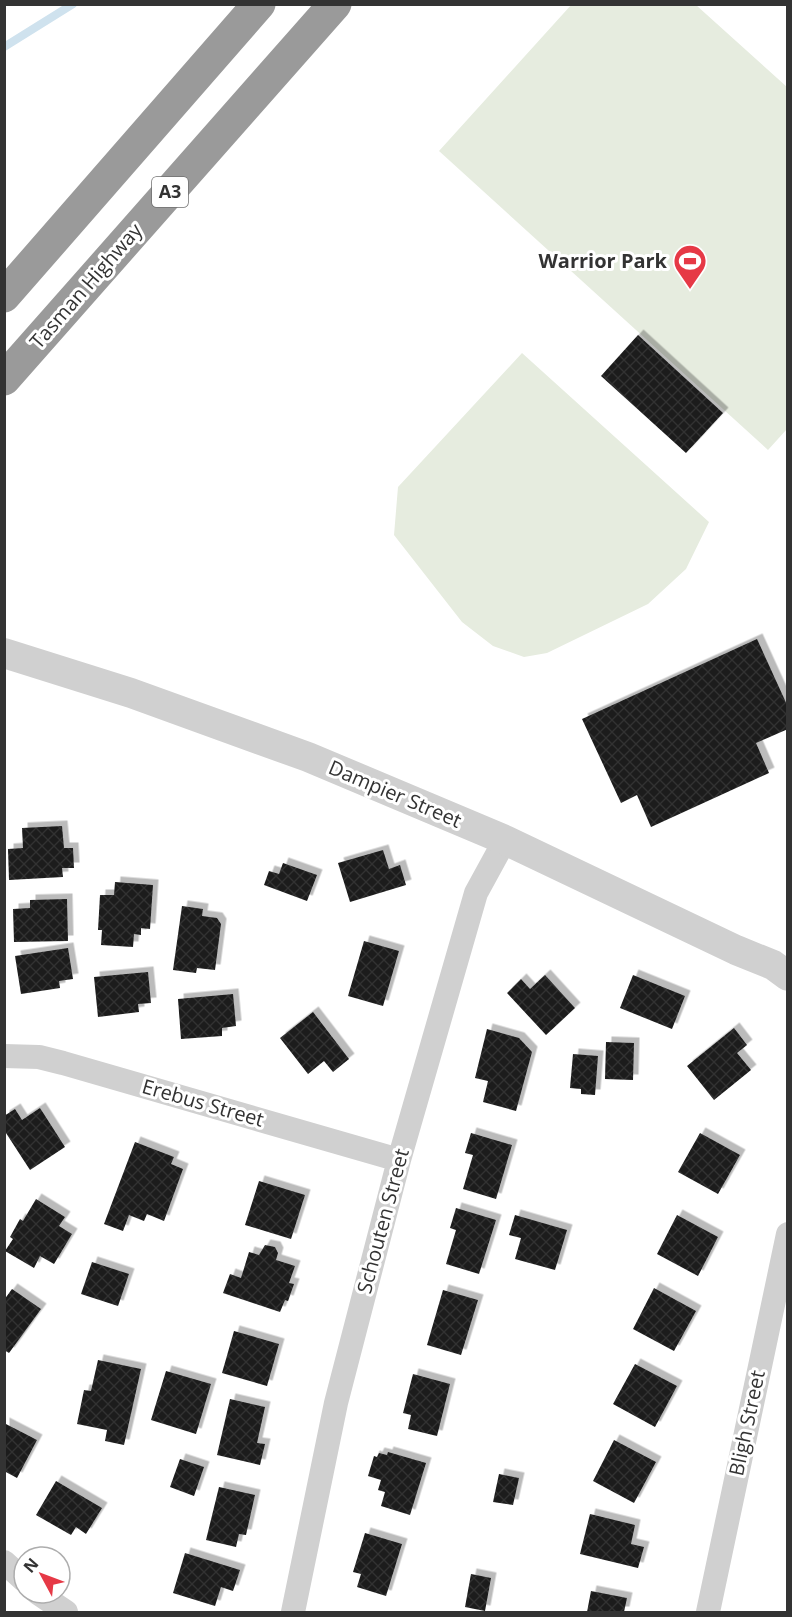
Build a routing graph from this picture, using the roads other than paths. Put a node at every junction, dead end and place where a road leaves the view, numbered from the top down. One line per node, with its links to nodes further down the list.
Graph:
1 (259, 4): 3 (highway)
2 (335, 4): 4 (highway, Tasman Highway / A3)
3 (4, 296)
4 (4, 379)
5 (4, 653): 6 (street, Dampier Street)
6 (505, 840): 7 (street, Dampier Street); 9 (street, Schouten Street)
7 (783, 969)
8 (4, 1056): 9 (street, Erebus Street)
9 (399, 1160): 11 (street, Schouten Street)
10 (788, 1234): 12 (street, Bligh Street)
11 (293, 1612)
12 (708, 1612)

